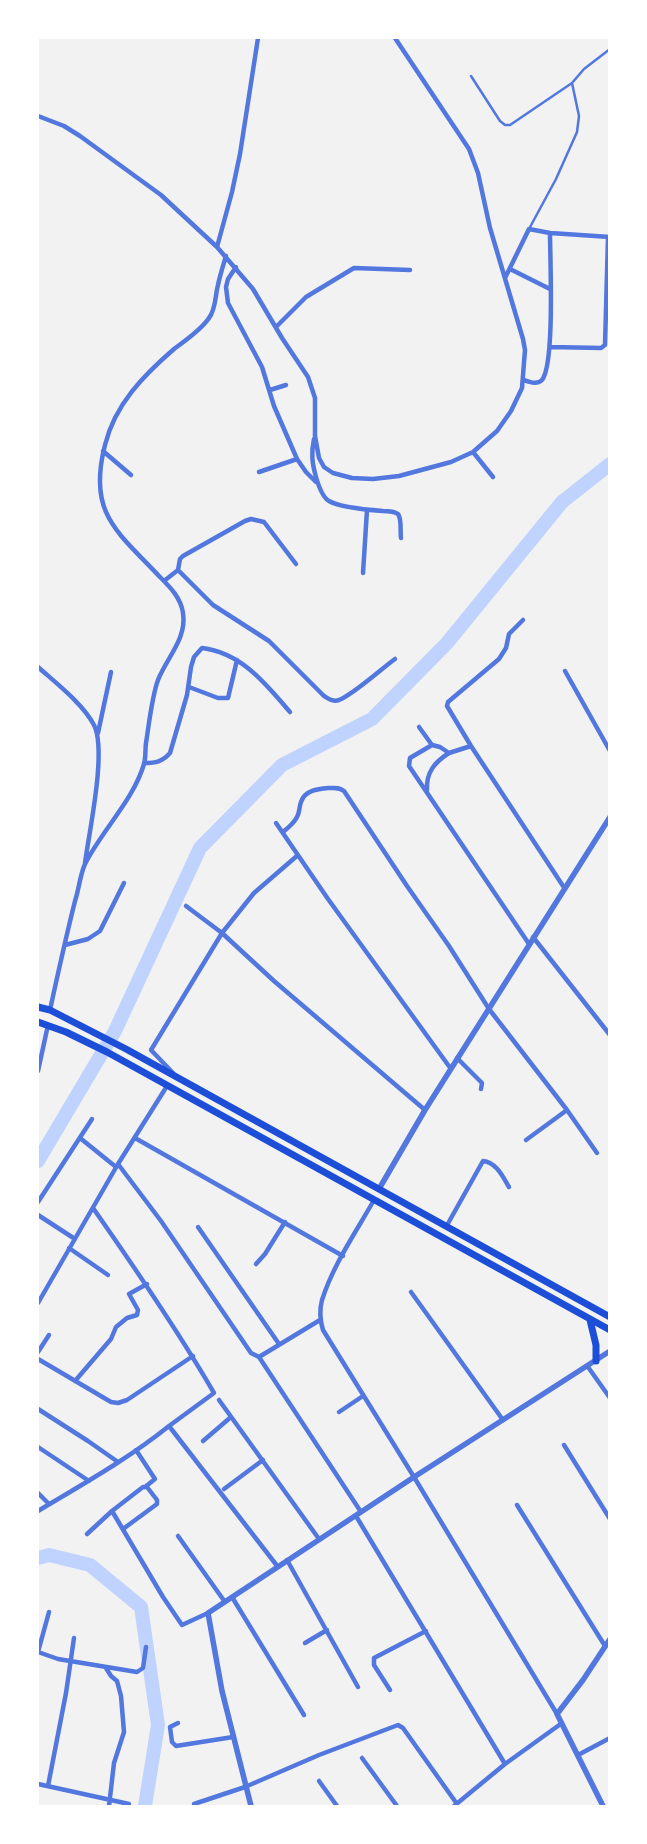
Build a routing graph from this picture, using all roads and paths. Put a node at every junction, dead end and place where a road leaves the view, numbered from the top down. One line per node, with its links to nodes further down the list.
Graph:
1 (258, 38): 10 (street)
2 (396, 38): 15 (street)
3 (610, 49): 5 (lane)
4 (471, 76): 5 (lane)
5 (572, 82): 7 (lane)
6 (38, 116): 10 (street)
7 (529, 229): 8 (street); 13 (street)
8 (550, 233): 9 (street); 16 (street)
9 (609, 237): 18 (street)
10 (217, 247): 11 (street)
11 (226, 256): 12 (street); 23 (street)
12 (236, 267): 17 (street); 21 (street)
13 (510, 269): 15 (street); 16 (street)
14 (410, 270): 17 (street)
15 (505, 278): 19 (street)
16 (550, 289): 18 (street)
17 (276, 327): 22 (street)
18 (550, 347): 19 (street)
19 (524, 380): 24 (street)
20 (286, 385): 21 (street)
21 (270, 390): 25 (street)
22 (315, 436): 24 (street); 29 (street)
23 (103, 451): 27 (street); 35 (street)
24 (473, 452): 28 (street)
25 (297, 459): 26 (street); 29 (street)
26 (259, 472)
27 (131, 475)
28 (493, 477)
29 (317, 483): 30 (street)
30 (367, 510): 31 (street); 34 (street)
31 (401, 538)
32 (296, 564): 33 (street)
33 (178, 570): 35 (street); 37 (street)
34 (363, 573)
35 (164, 581): 50 (street)
36 (523, 620): 47 (street)
37 (395, 659)
38 (237, 660): 42 (street); 42 (street); 43 (street)
39 (38, 667): 45 (street)
40 (565, 671): 48 (street)
41 (111, 672): 45 (street)
42 (189, 686): 50 (street)
43 (290, 712)
44 (419, 727): 46 (street)
45 (98, 734): 56 (street)
46 (432, 745): 49 (street); 51 (street)
47 (470, 746): 49 (street); 58 (street)
48 (610, 751)
49 (449, 753): 51 (street)
50 (144, 763): 56 (street)
51 (427, 791): 62 (street)
52 (610, 817): 58 (street)
53 (276, 823): 54 (street)
54 (283, 832): 55 (street); 65 (street)
55 (298, 855): 60 (street); 71 (street)
56 (85, 865): 63 (street)
57 (124, 883): 63 (street)
58 (564, 889): 61 (street)
59 (186, 906): 60 (street)
60 (222, 933): 73 (street); 76 (street)
61 (533, 937): 62 (street); 69 (street)
62 (529, 944): 65 (street)
63 (65, 945): 66 (street)
64 (38, 1007): 66 (main road)
65 (489, 1009): 70 (street); 77 (street)
66 (50, 1010): 73 (main road)
67 (38, 1022): 68 (main road)
68 (48, 1024): 72 (street); 74 (main road)
69 (610, 1035)
70 (457, 1058): 71 (street); 75 (street)
71 (450, 1069): 76 (street)
72 (38, 1071)
73 (177, 1077): 85 (main road)
74 (167, 1086): 80 (street); 86 (main road)
75 (480, 1089)
76 (425, 1110): 85 (street)
77 (567, 1110): 81 (street); 82 (street)
78 (92, 1119): 79 (street)
79 (80, 1138): 83 (street); 87 (street)
80 (135, 1138): 83 (street); 90 (street)
81 (526, 1140)
82 (597, 1153)
83 (117, 1166): 88 (street); 111 (street)
84 (509, 1187): 92 (street)
85 (379, 1188): 92 (main road)
86 (374, 1200): 93 (main road); 96 (street)
87 (38, 1202)
88 (93, 1208): 94 (street); 99 (street)
89 (38, 1216): 94 (street)
90 (286, 1222): 96 (street); 97 (street)
91 (198, 1227): 107 (street)
92 (446, 1227): 93 (main road); 102 (main road)
93 (441, 1237): 104 (main road)
94 (75, 1239): 95 (street)
95 (69, 1248): 98 (street); 101 (street)
96 (343, 1256): 103 (street)
97 (256, 1264)
98 (108, 1275)
99 (147, 1284): 110 (street); 115 (street)
100 (410, 1292): 122 (street)
101 (38, 1303)
102 (610, 1317)
103 (320, 1320): 107 (street); 116 (street)
104 (590, 1320): 105 (main road); 113 (main road)
105 (610, 1330)
106 (49, 1335): 109 (street)
107 (279, 1344): 111 (street)
108 (610, 1351): 113 (street)
109 (38, 1352)
110 (193, 1356): 115 (street); 123 (street)
111 (258, 1357): 139 (street)
112 (38, 1359): 115 (street)
113 (596, 1361): 114 (street)
114 (588, 1367): 117 (street); 122 (street)
115 (75, 1381)
116 (363, 1396): 120 (street); 130 (street)
117 (610, 1398)
118 (219, 1400): 121 (street)
119 (38, 1409): 129 (street)
120 (338, 1412)
121 (231, 1417): 124 (street); 128 (street)
122 (504, 1420): 130 (street)
123 (169, 1426): 127 (street); 146 (street)
124 (203, 1441)
125 (564, 1444): 140 (street)
126 (38, 1447): 131 (street)
127 (136, 1450): 129 (street); 132 (street)
128 (263, 1460): 133 (street); 144 (street)
129 (118, 1462): 131 (street)
130 (414, 1476): 139 (street); 163 (street)
131 (89, 1481): 135 (street)
132 (145, 1487): 138 (street); 141 (street)
133 (224, 1489)
134 (38, 1493): 135 (street)
135 (49, 1504): 137 (street)
136 (517, 1505): 156 (street)
137 (38, 1510)
138 (112, 1511): 141 (street); 142 (street)
139 (359, 1514): 144 (street); 152 (street)
140 (610, 1519)
141 (123, 1529): 150 (street)
142 (87, 1534)
143 (178, 1536): 148 (street)
144 (319, 1539): 145 (street)
145 (287, 1560): 146 (street); 151 (street)
146 (278, 1567): 147 (street)
147 (232, 1597): 148 (street); 164 (street)
148 (225, 1602): 150 (street)
149 (49, 1612): 158 (street)
150 (208, 1613): 167 (street)
151 (327, 1630): 155 (street); 161 (street)
152 (426, 1631): 162 (street); 171 (street)
153 (74, 1638): 159 (street)
154 (610, 1639): 156 (street)
155 (305, 1643)
156 (605, 1646): 163 (street)
157 (146, 1647): 160 (street)
158 (38, 1652): 159 (street)
159 (71, 1662): 160 (street); 174 (street)
160 (106, 1668): 176 (street)
161 (358, 1687)
162 (390, 1690)
163 (558, 1714): 166 (street)
164 (304, 1715)
165 (178, 1723): 167 (street)
166 (562, 1723): 169 (street); 171 (street)
167 (233, 1736): 175 (street)
168 (610, 1738): 169 (street)
169 (578, 1755): 184 (street)
170 (362, 1758): 183 (street)
171 (505, 1764): 179 (street)
172 (319, 1781): 182 (street)
173 (38, 1784): 174 (street)
174 (48, 1786): 176 (street)
175 (245, 1787): 178 (street); 179 (street); 181 (street)
176 (109, 1799): 177 (street); 180 (street)
177 (129, 1804)
178 (194, 1804)
179 (455, 1805)
180 (109, 1806)
181 (252, 1806)
182 (337, 1806)
183 (397, 1806)
184 (603, 1806)

